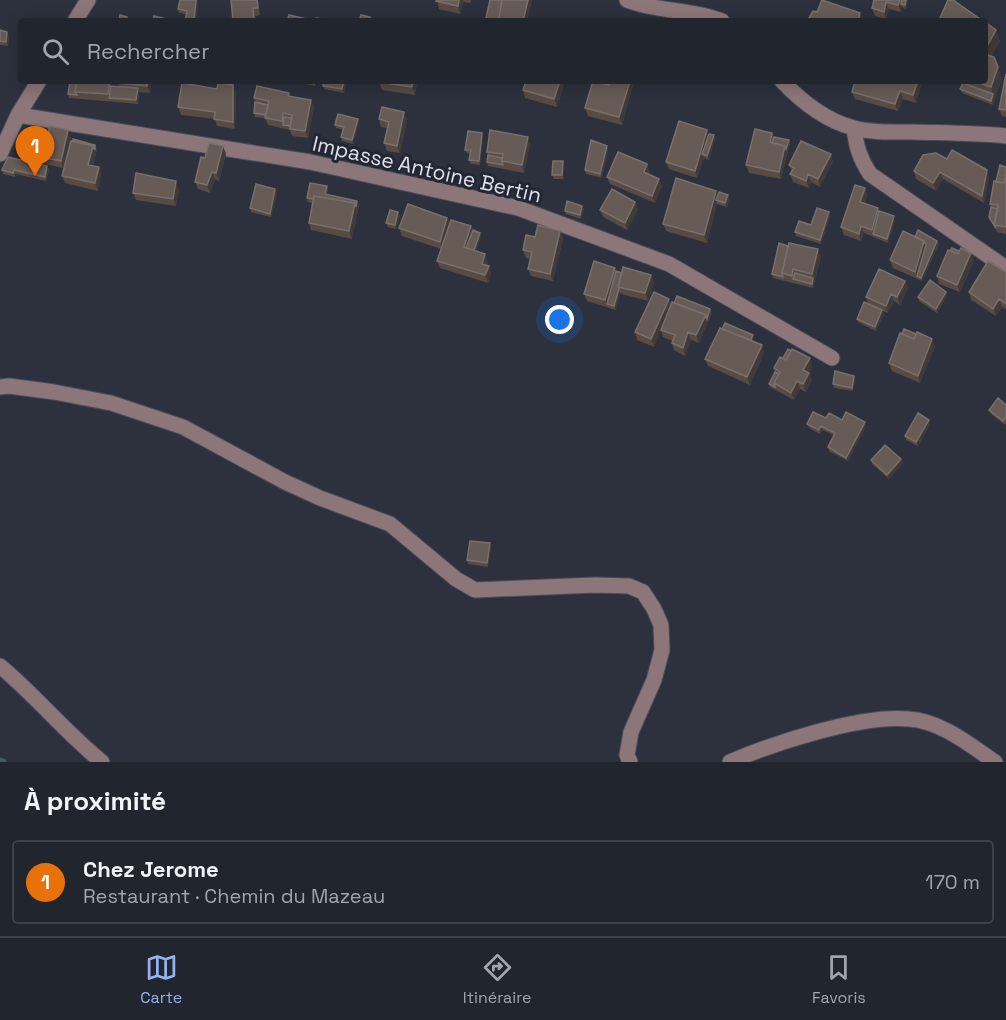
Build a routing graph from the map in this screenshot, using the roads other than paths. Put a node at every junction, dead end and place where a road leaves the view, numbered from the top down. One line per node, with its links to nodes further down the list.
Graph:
1 (88, 0): 3 (street)
2 (627, 0): 4 (street)
3 (77, 18)
4 (712, 18)
5 (37, 84): 7 (street)
6 (785, 84): 8 (street)
7 (18, 115): 10 (street); 12 (street, Impasse Antoine Bertin)
8 (854, 128): 9 (street); 11 (street)
9 (1006, 136)
10 (0, 154)
11 (1006, 268)
12 (832, 358)
13 (0, 387): 16 (street)
14 (0, 666): 15 (street)
15 (102, 762)
16 (630, 762)
17 (730, 762): 18 (street)
18 (995, 762)

